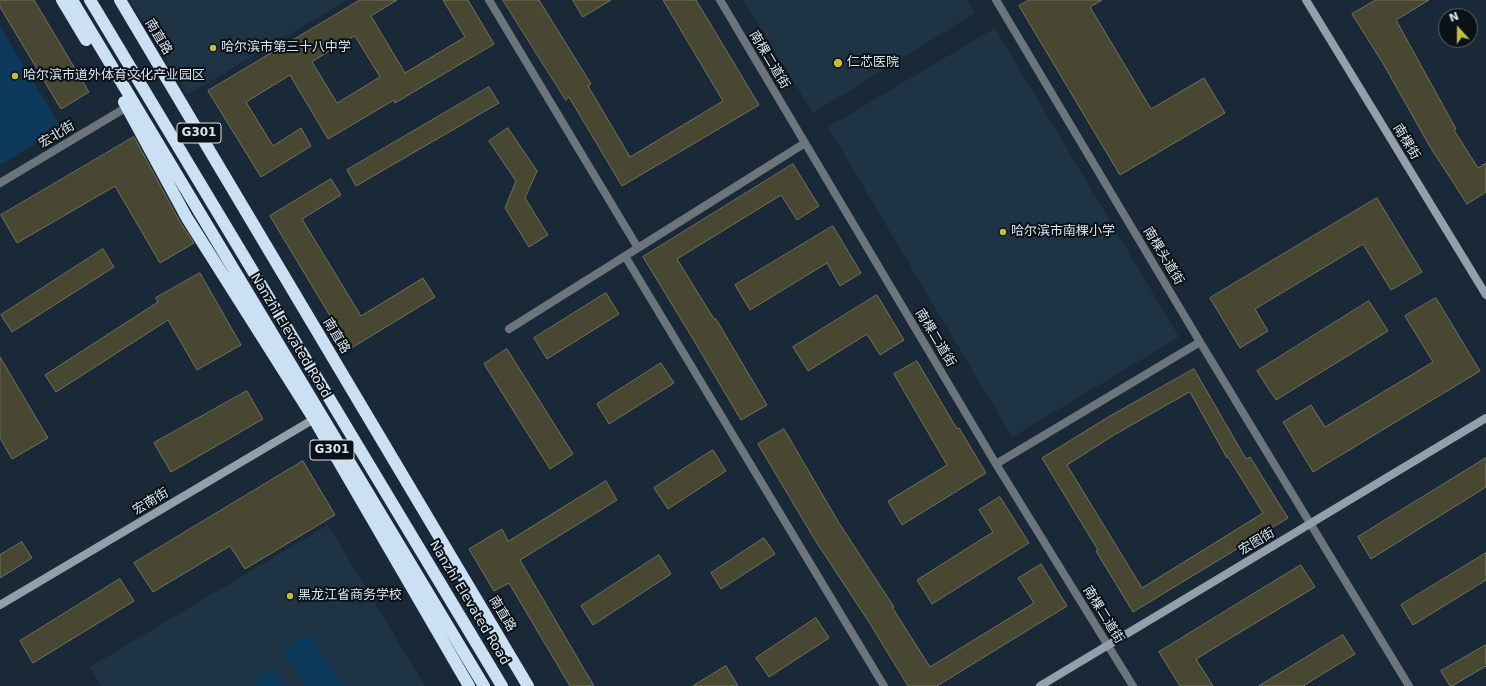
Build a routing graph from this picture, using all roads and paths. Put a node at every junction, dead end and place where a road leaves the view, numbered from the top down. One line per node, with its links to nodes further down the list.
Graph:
1 (62, 0): 9 (highway, G301)
2 (72, 0): 24 (highway, Nanzhi Elevated Road)
3 (90, 0): 25 (highway, Nanzhi Elevated Road)
4 (120, 0): 26 (highway, 南直路 / G301)
5 (489, 0): 12 (street)
6 (720, 0): 10 (street, 南棵二道街)
7 (996, 0): 16 (street, 南棵头道街)
8 (1306, 0): 14 (street, 南棵街)
9 (127, 107): 11 (street, 宏北街); 18 (highway, G301)
10 (805, 143): 12 (street); 19 (street, 南棵二道街)
11 (0, 183)
12 (638, 248): 13 (street)
13 (625, 256): 15 (street); 27 (street)
14 (1486, 295)
15 (509, 329)
16 (1200, 342): 19 (street); 20 (street, 南棵头道街)
17 (1486, 418): 20 (street, 宏图街)
18 (314, 419): 21 (street, 宏南街); 23 (highway, G301)
19 (996, 464): 22 (street, 南棵二道街)
20 (1311, 523): 22 (street, 宏图街); 30 (street, 南棵头道街)
21 (0, 605)
22 (1107, 645): 28 (street, 宏图街); 29 (street, 南棵二道街)
23 (469, 686)
24 (484, 686)
25 (502, 686)
26 (528, 686)
27 (884, 686)
28 (1040, 686)
29 (1133, 686)
30 (1409, 686)

